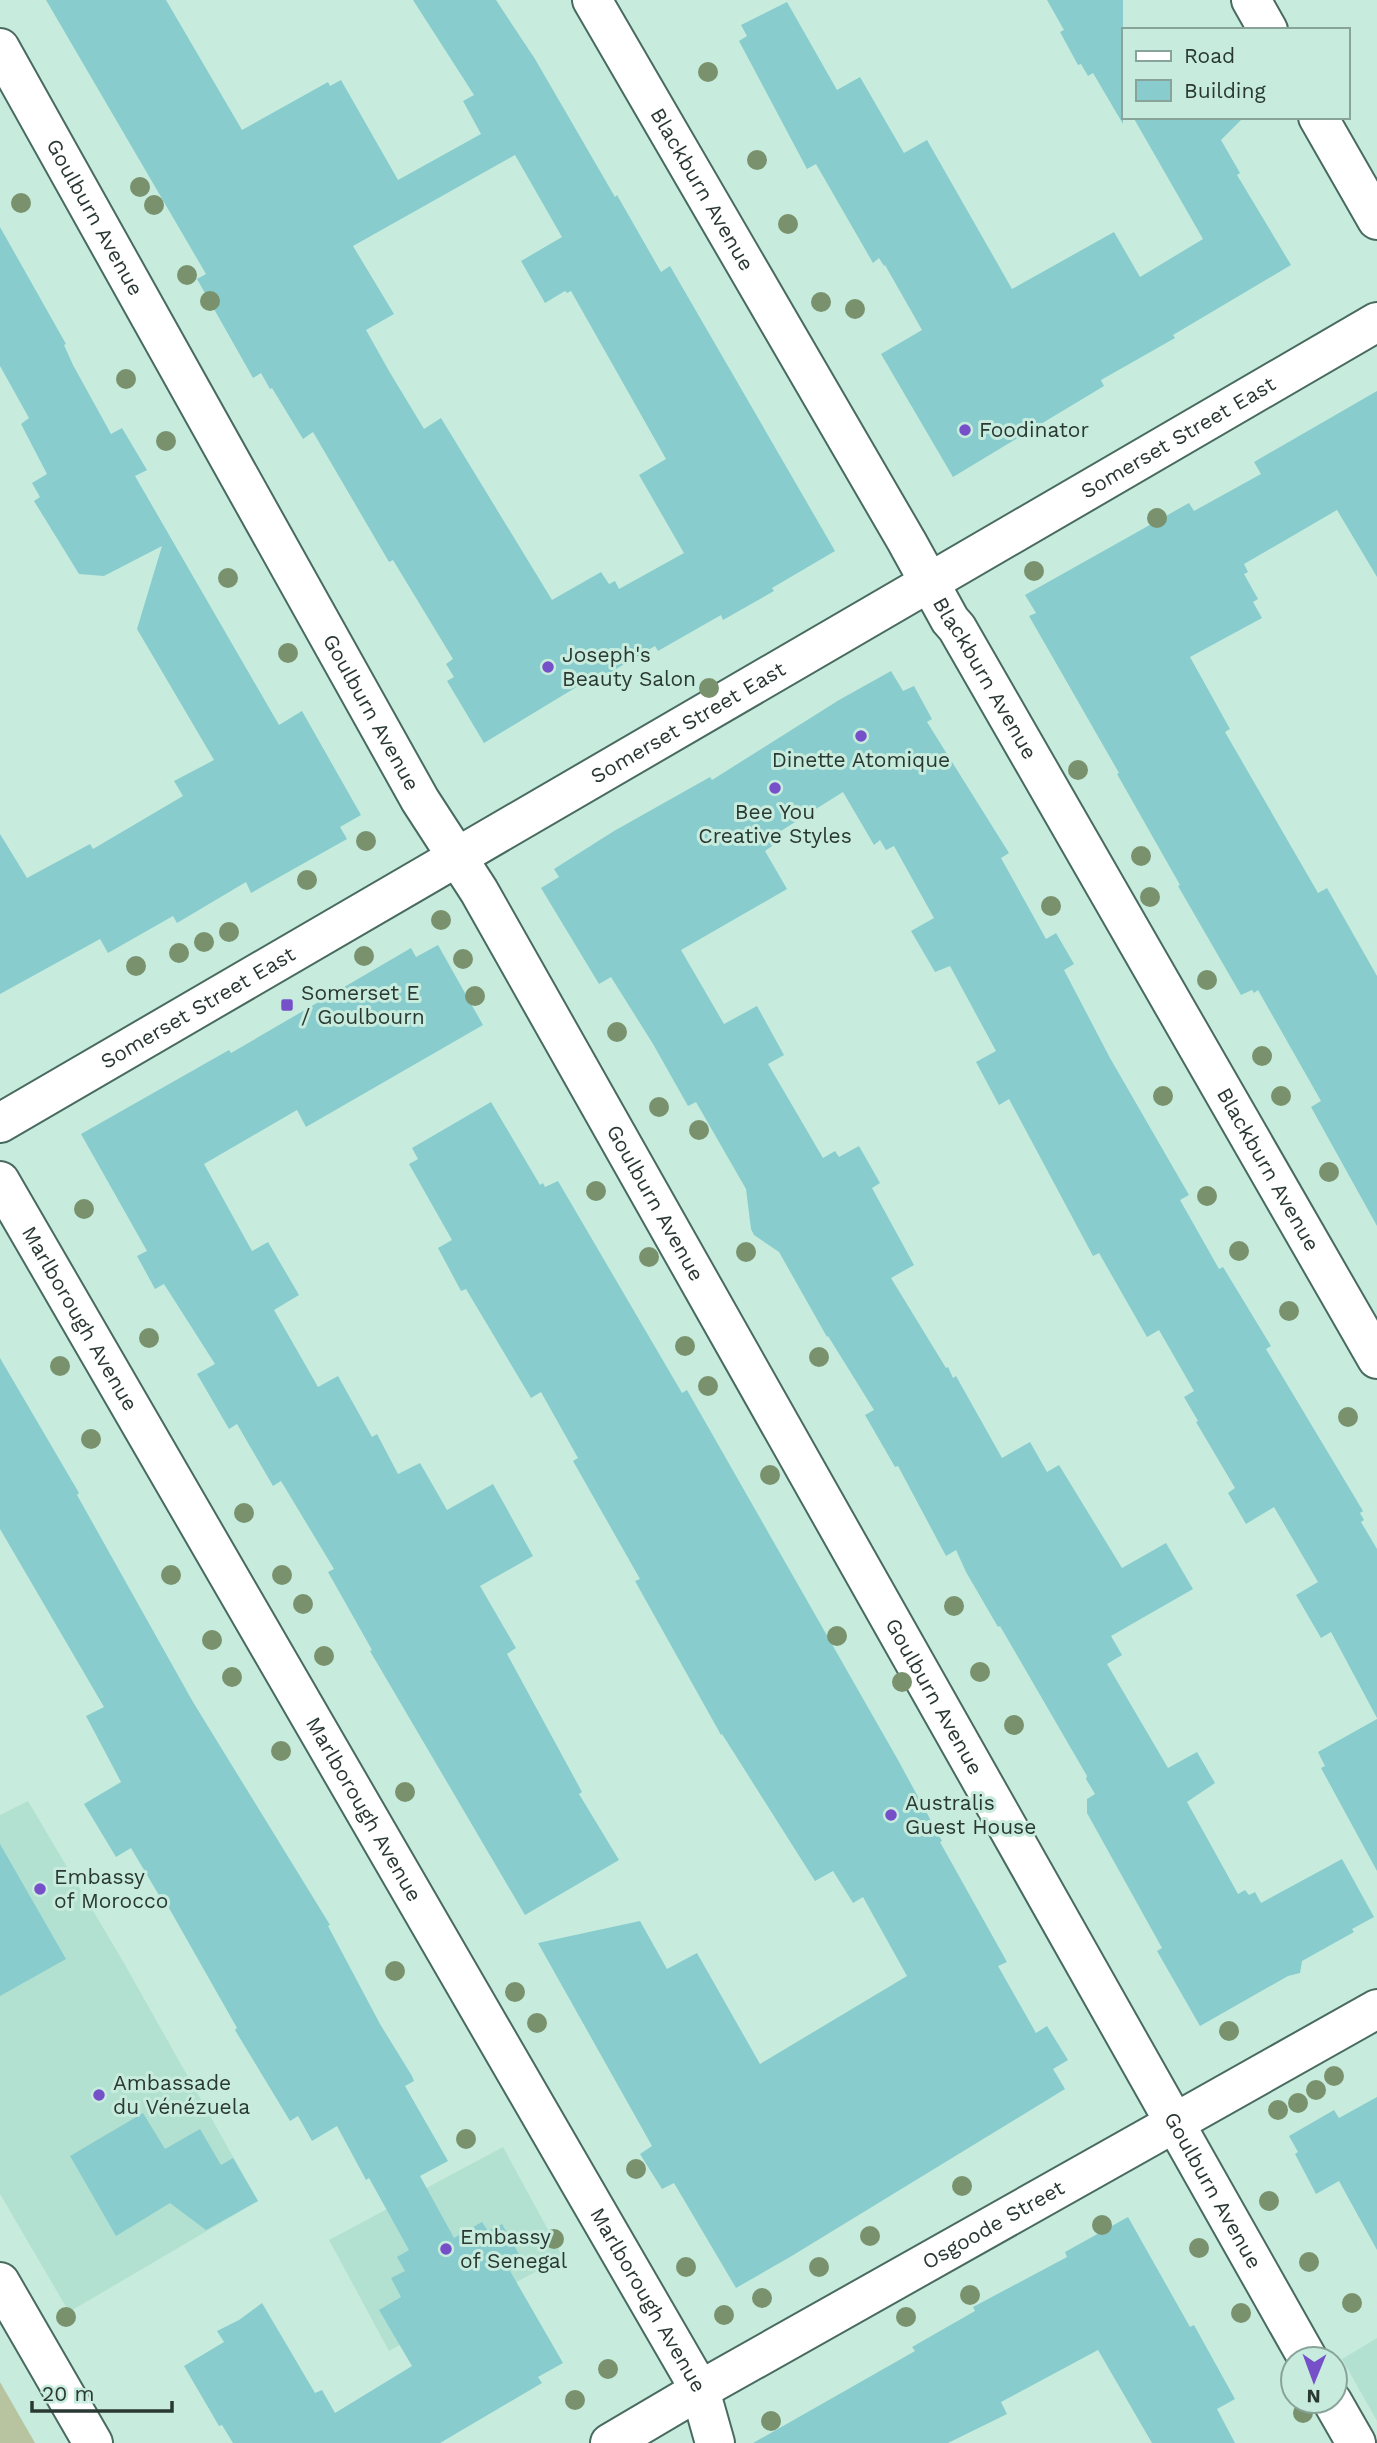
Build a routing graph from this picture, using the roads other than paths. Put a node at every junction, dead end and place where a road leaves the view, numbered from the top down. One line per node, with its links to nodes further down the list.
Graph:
1 (592, 0): 8 (street, Blackburn Avenue)
2 (1251, 0): 3 (street)
3 (1267, 28)
4 (0, 48): 9 (street, Goulburn Avenue)
5 (1319, 119): 6 (street)
6 (1377, 220)
7 (1377, 322): 8 (street, Somerset Street East)
8 (931, 584): 9 (street, Somerset Street East); 12 (street, Blackburn Avenue)
9 (456, 857): 10 (street, Somerset Street East); 14 (street, Goulburn Avenue)
10 (0, 1123)
11 (0, 1181): 17 (street, Marlborough Avenue)
12 (1377, 1359)
13 (1377, 2009): 14 (street, Osgoode Street)
14 (1173, 2123): 16 (street, Goulburn Avenue); 17 (street, Osgoode Street)
15 (0, 2282): 19 (street)
16 (1300, 2345)
17 (700, 2390): 20 (street, Osgoode Street); 21 (street, Marlborough Avenue)
18 (1340, 2415): 22 (street)
19 (93, 2443)
20 (610, 2443)
21 (715, 2443)
22 (1356, 2443)

